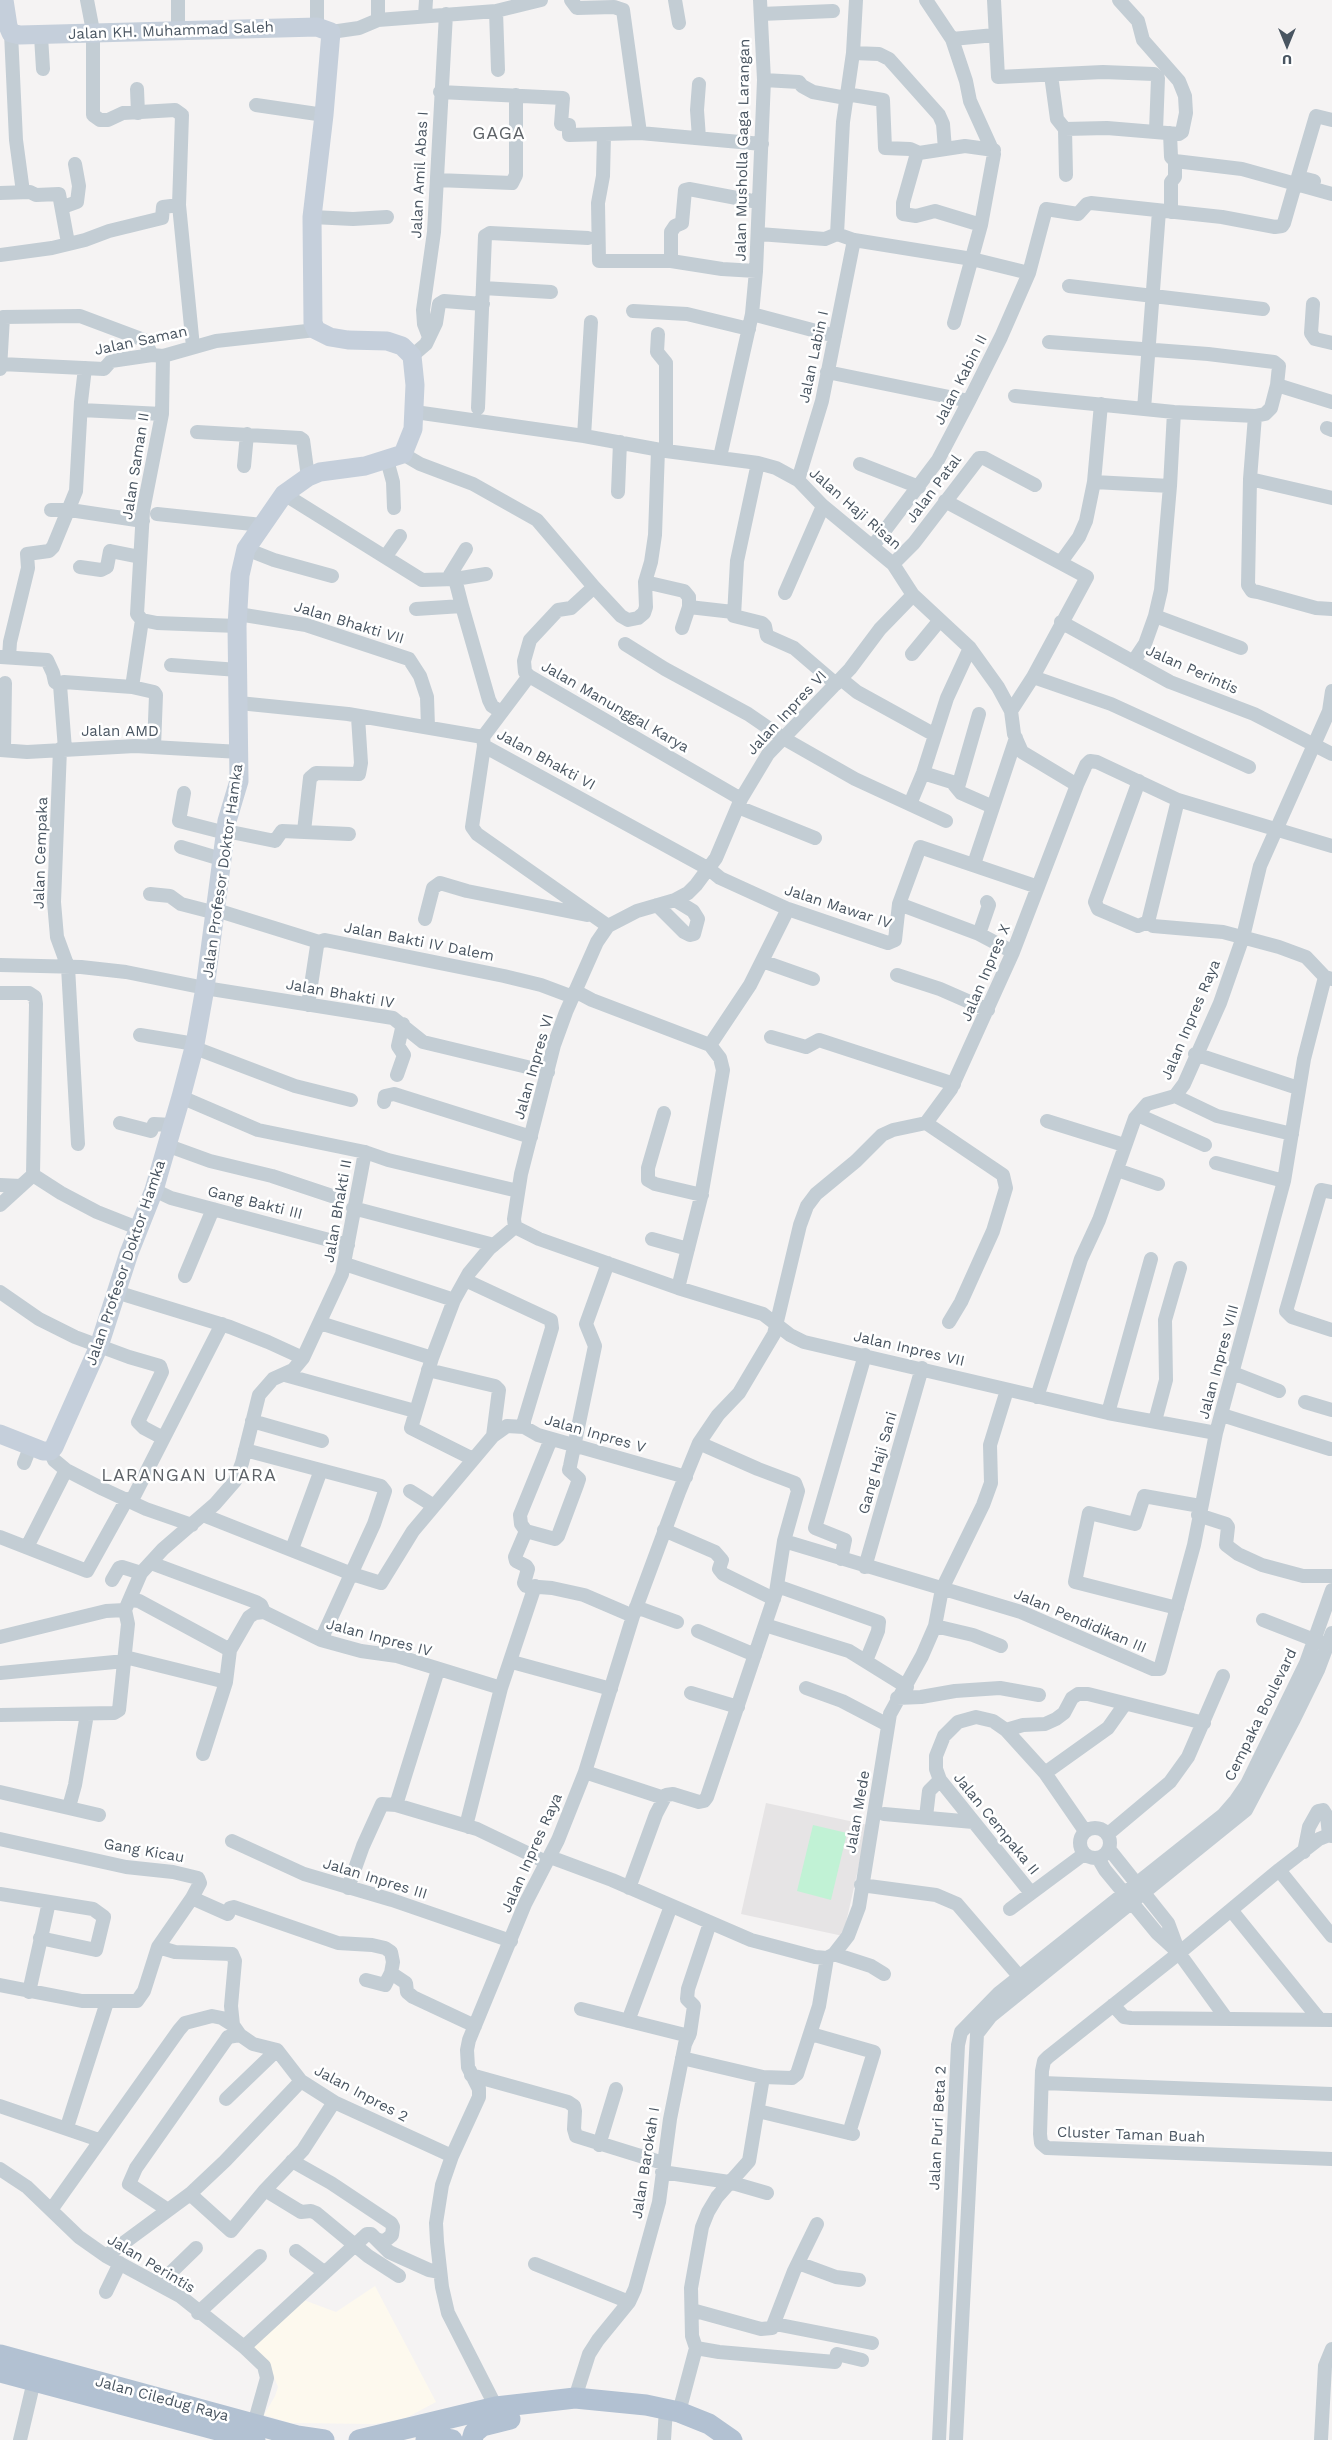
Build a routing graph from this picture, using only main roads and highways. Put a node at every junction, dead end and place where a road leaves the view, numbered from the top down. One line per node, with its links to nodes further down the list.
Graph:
1 (0, 2355): 3 (main road, Jalan Ciledug Raya)
2 (0, 2372): 3 (main road, Jalan Ciledug Raya)
3 (37, 2374): 6 (main road, Jalan Ciledug Raya)
4 (629, 2403): 5 (main road); 8 (main road); 11 (main road)
5 (701, 2420): 12 (main road); 13 (main road)
6 (249, 2435): 7 (main road, Jalan Ciledug Raya)
7 (324, 2440)
8 (359, 2440)
9 (426, 2440): 10 (main road)
10 (452, 2440)
11 (472, 2440)
12 (722, 2440)
13 (732, 2440)

